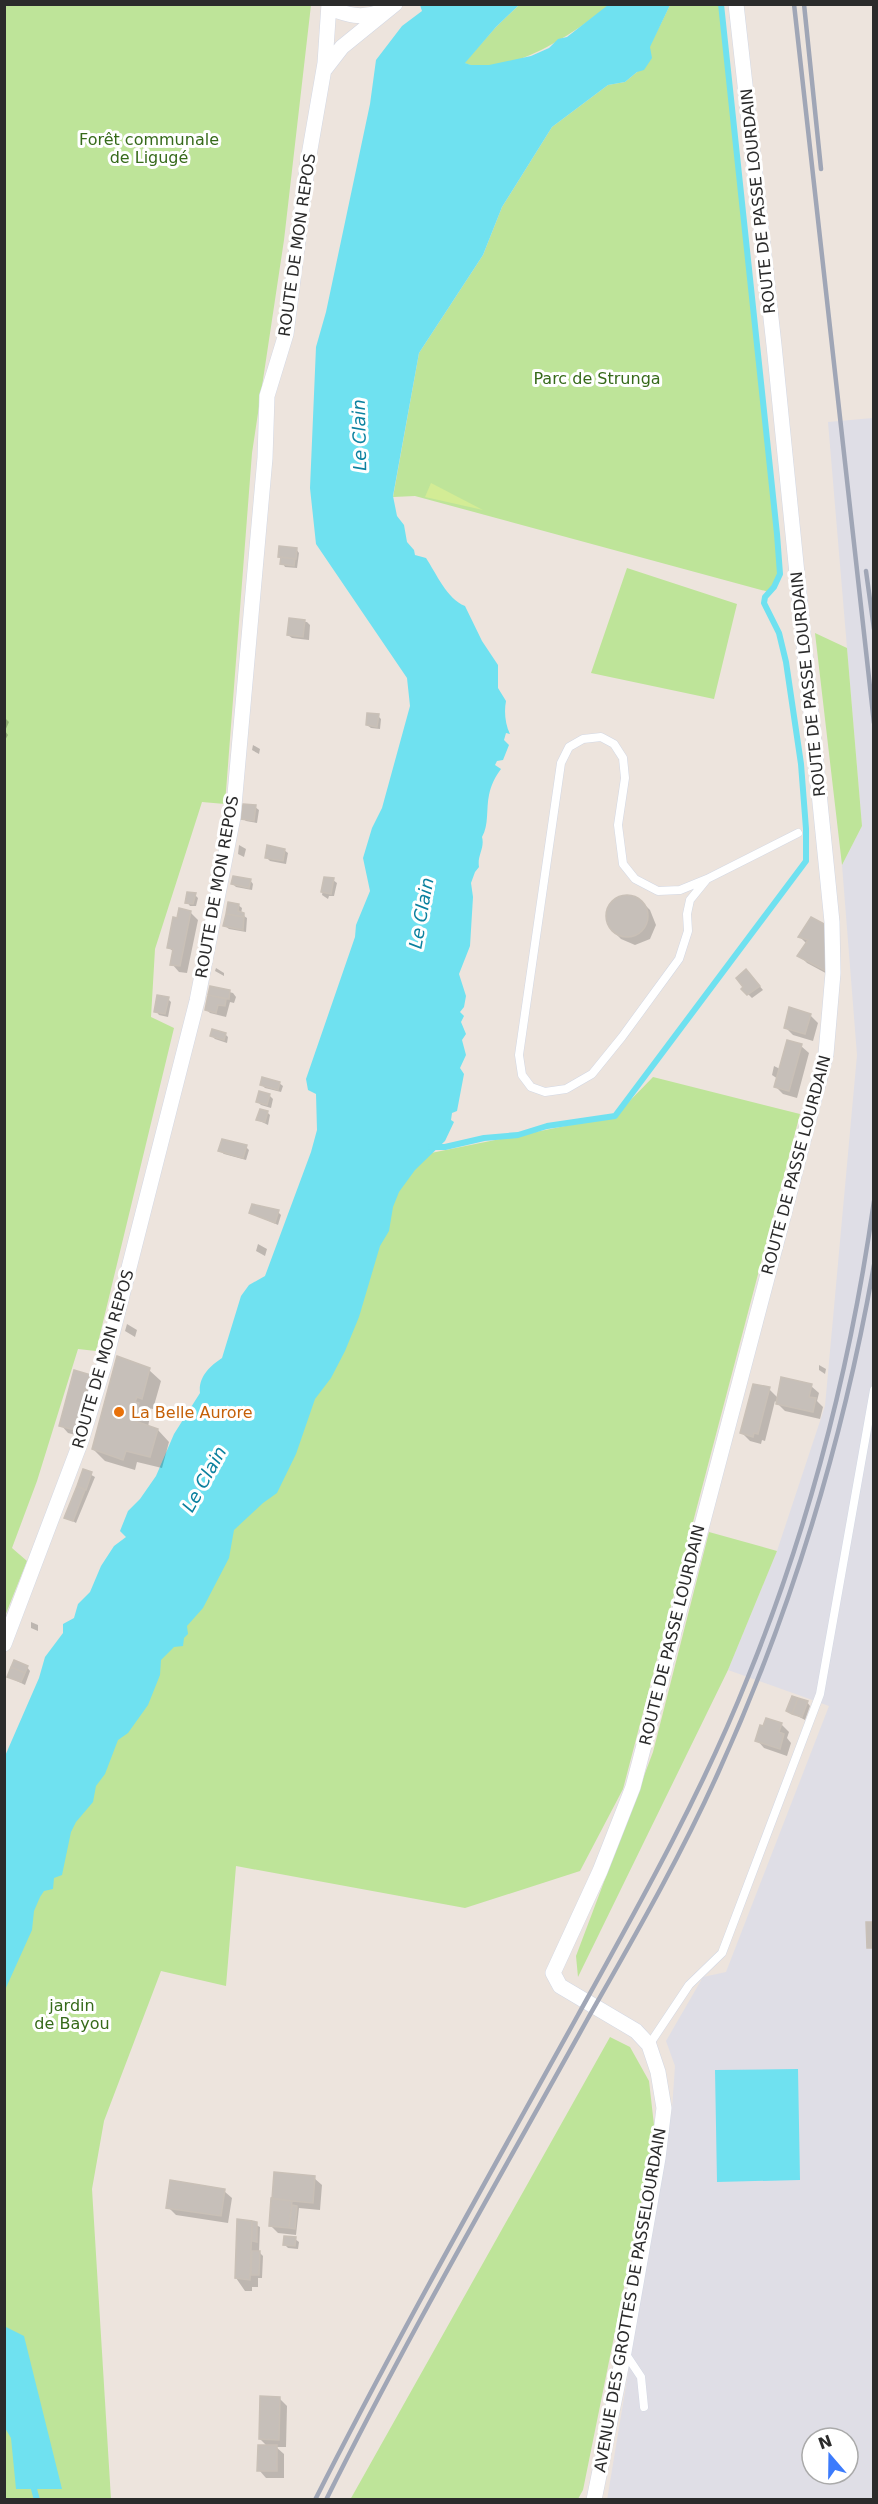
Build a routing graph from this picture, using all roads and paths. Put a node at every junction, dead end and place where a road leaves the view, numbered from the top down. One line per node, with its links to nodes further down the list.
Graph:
1 (394, 4): 3 (street); 4 (street)
2 (736, 4): 9 (street, ROUTE DE PASSE LOURDAIN)
3 (329, 6): 4 (street, ROUTE DE MON REPOS)
4 (323, 71): 8 (street, ROUTE DE MON REPOS)
5 (798, 833): 6 (lane)
6 (708, 879): 6 (lane)
7 (873, 1390): 9 (lane)
8 (4, 1644)
9 (649, 2045): 10 (street, AVENUE DES GROTTES DE PASSELOURDAIN)
10 (624, 2352): 11 (lane); 12 (street, AVENUE DES GROTTES DE PASSELOURDAIN)
11 (644, 2408)
12 (594, 2499)

